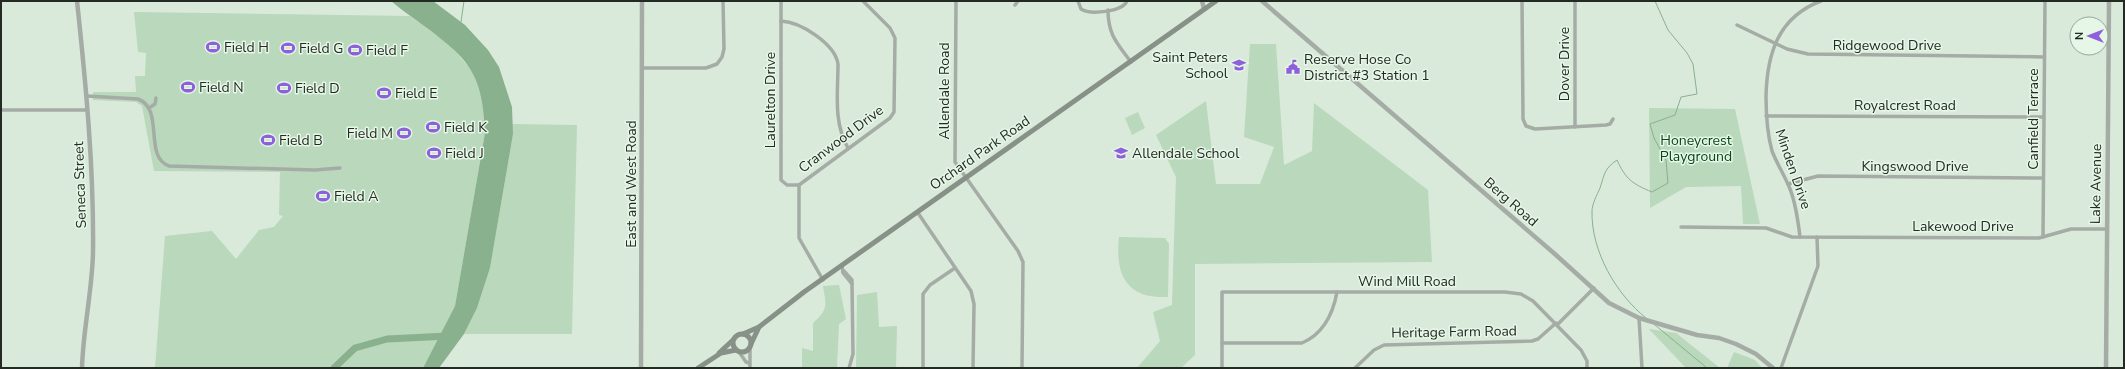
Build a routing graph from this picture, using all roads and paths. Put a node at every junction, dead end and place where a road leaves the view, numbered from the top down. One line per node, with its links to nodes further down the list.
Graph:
1 (77, 1): 27 (street, Seneca Street)
2 (642, 1): 26 (street, East and West Road)
3 (723, 1): 26 (street)
4 (781, 1): 21 (street, Laurelton Drive)
5 (863, 1): 36 (street, Cranwood Drive)
6 (956, 1): 38 (street, Allendale Road)
7 (1018, 1): 18 (street)
8 (1078, 1): 20 (street)
9 (1127, 1): 20 (street)
10 (1202, 1): 19 (street)
11 (1216, 1): 19 (main road, Orchard Park Road)
12 (1262, 1): 51 (street, Berg Road)
13 (1522, 1): 35 (street)
14 (1575, 1): 35 (street, Dover Drive)
15 (1821, 1): 23 (street, Minden Drive)
16 (2045, 1): 24 (street, Canfield Terrace)
17 (2109, 1): 44 (street, Lake Avenue)
18 (1015, 5)
19 (1204, 9): 25 (main road, Orchard Park Road)
20 (1108, 10): 25 (street)
21 (781, 21): 36 (street); 41 (street, Laurelton Drive)
22 (1737, 25): 23 (street, Ridgewood Drive)
23 (1775, 43): 24 (street, Ridgewood Drive); 32 (street, Minden Drive)
24 (2044, 57): 33 (street, Canfield Terrace)
25 (1131, 62): 38 (main road, Orchard Park Road)
26 (642, 68): 64 (street, East and West Road)
27 (87, 96): 29 (street); 31 (street, Seneca Street)
28 (156, 98): 29 (street)
29 (149, 108): 37 (street)
30 (1, 110): 31 (street)
31 (87, 110): 63 (street, Seneca Street)
32 (1766, 116): 33 (street, Royalcrest Road); 40 (street, Minden Drive)
33 (2044, 117): 39 (street, Canfield Terrace)
34 (1613, 119): 35 (street)
35 (1575, 127)
36 (848, 148): 41 (street, Cranwood Drive)
37 (340, 168)
38 (966, 178): 42 (main road, Orchard Park Road); 70 (street, Allendale Road)
39 (2043, 178): 40 (street, Kingswood Drive); 47 (street, Canfield Terrace)
40 (1788, 184): 45 (street, Minden Drive)
41 (799, 185): 50 (street)
42 (918, 213): 48 (main road, Orchard Park Road); 49 (street)
43 (1681, 227): 45 (street)
44 (2107, 229): 47 (street, Lakewood Drive); 77 (street, Lake Avenue)
45 (1800, 237): 46 (street)
46 (1817, 237): 47 (street, Lakewood Drive); 76 (street)
47 (2043, 237)
48 (843, 268): 50 (main road, Orchard Park Road); 67 (street)
49 (955, 268): 68 (street); 69 (street)
50 (823, 280): 55 (main road, Orchard Park Road)
51 (1594, 288): 53 (street, Berg Road); 54 (street, Heritage Farm Road)
52 (1337, 292): 54 (street, Wind Mill Road); 58 (street); 58 (street, Wind Mill Road)
53 (1639, 318): 74 (street); 75 (street, Berg Road)
54 (1556, 324): 72 (street, Heritage Farm Road); 73 (street, Wind Mill Road)
55 (759, 327): 56 (main road, Orchard Park Road); 59 (main road, Orchard Park Road)
56 (743, 334): 57 (main road); 59 (main road)
57 (733, 340): 60 (main road); 61 (main road)
58 (1222, 344): 71 (street)
59 (750, 345): 60 (main road); 62 (street)
60 (738, 351): 61 (main road); 62 (street)
61 (716, 355): 65 (main road)
62 (749, 363): 66 (street)
63 (82, 368)
64 (641, 368)
65 (698, 368)
66 (750, 368)
67 (849, 368)
68 (922, 368)
69 (973, 368)
70 (1022, 368)
71 (1222, 368)
72 (1355, 368)
73 (1587, 368)
74 (1642, 368)
75 (1773, 368)
76 (1782, 368)
77 (2106, 368)

